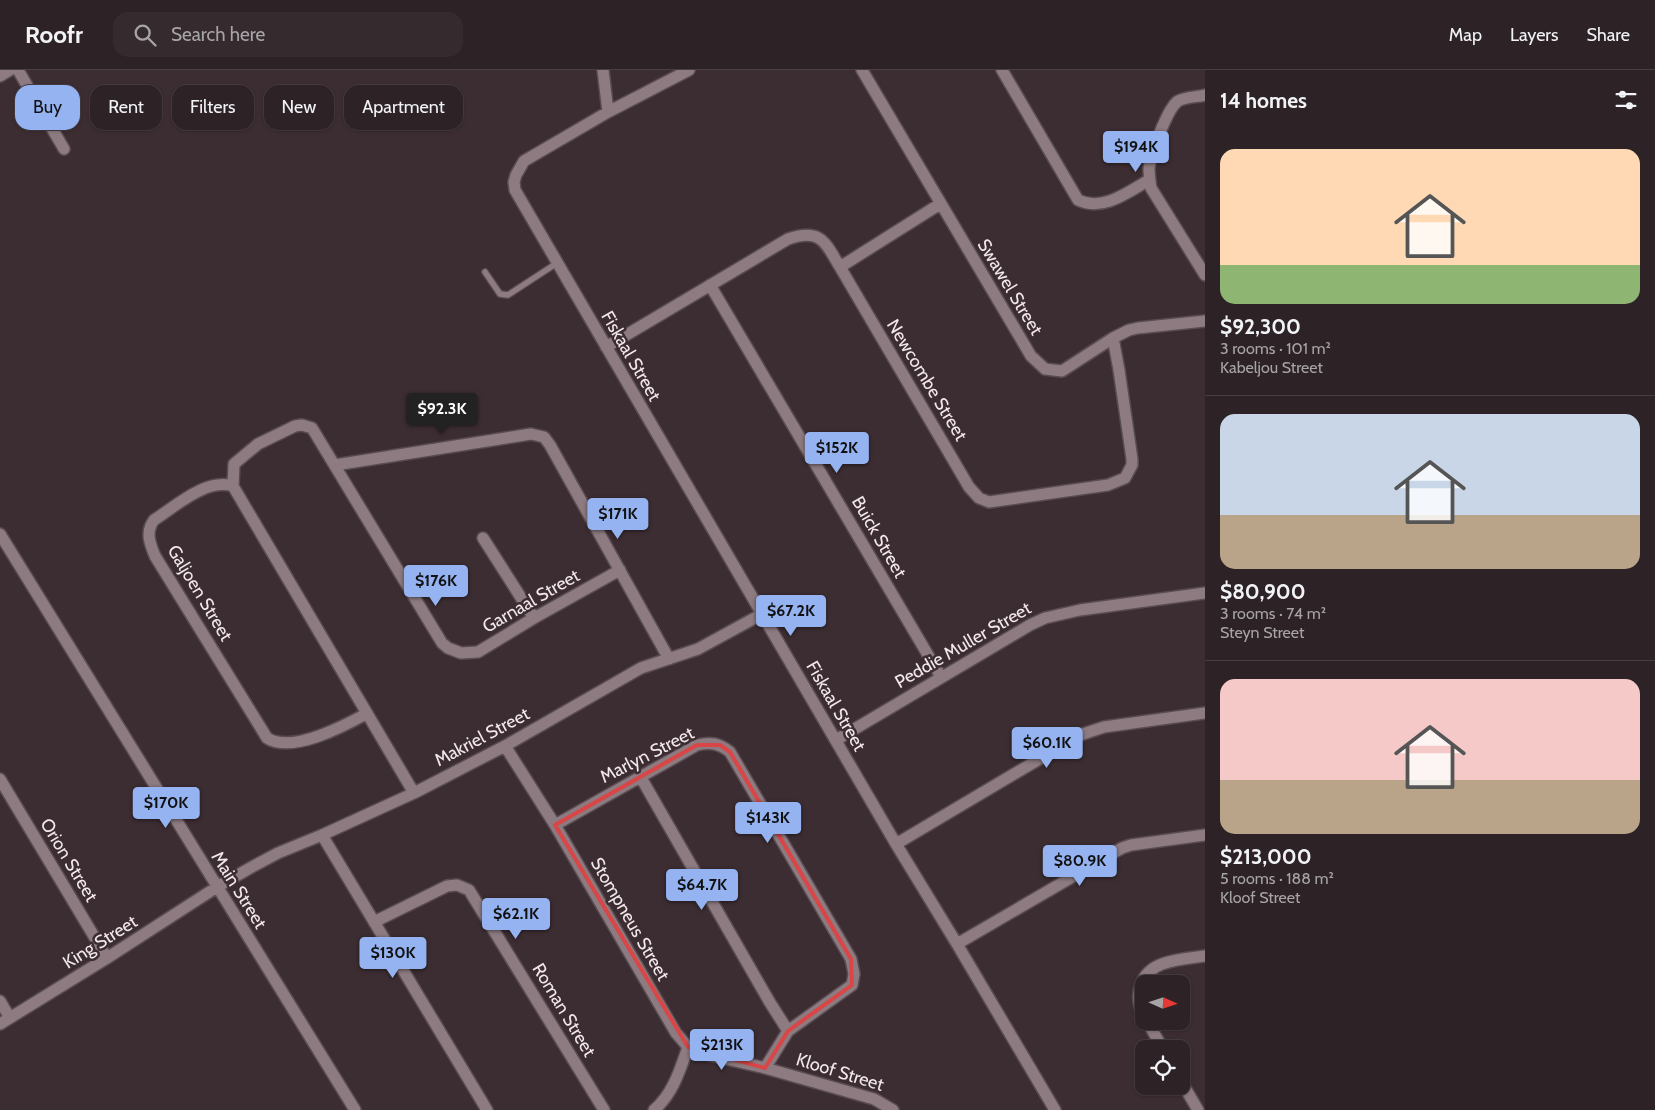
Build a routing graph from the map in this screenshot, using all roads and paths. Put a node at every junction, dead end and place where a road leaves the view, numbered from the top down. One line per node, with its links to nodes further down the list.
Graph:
1 (10, 70): 7 (street)
2 (18, 70): 10 (street)
3 (602, 70): 9 (street)
4 (689, 70): 9 (street)
5 (862, 70): 12 (street, Swawel Street)
6 (1002, 70): 11 (street)
7 (0, 76)
8 (1205, 96): 11 (street)
9 (608, 112): 13 (street, Fiskaal Street)
10 (64, 149)
11 (1149, 180): 16 (street)
12 (940, 204): 14 (street); 19 (street, Swawel Street)
13 (557, 263): 15 (lane); 20 (street, Fiskaal Street)
14 (840, 267): 17 (street, Newcombe Street); 19 (street, Newcombe Street)
15 (485, 272)
16 (1205, 276)
17 (710, 285): 20 (street, Newcombe Street); 30 (street, Buick Street)
18 (1205, 321): 19 (street, Swawel Street)
19 (1113, 338)
20 (606, 347): 27 (street, Fiskaal Street)
21 (335, 465): 22 (street, Garnaal Street); 25 (street); 28 (street, Garnaal Street)
22 (232, 486): 32 (street); 32 (street, Galjoen Street)
23 (0, 534): 42 (street, Main Street)
24 (483, 538): 28 (street)
25 (620, 570): 28 (street, Garnaal Street); 29 (street)
26 (1205, 593): 30 (street, Peddie Muller Street)
27 (762, 614): 29 (street, Makriel Street); 33 (street, Fiskaal Street)
28 (534, 618)
29 (668, 659): 34 (street, Makriel Street)
30 (941, 677): 33 (street, Peddie Muller Street)
31 (1205, 713): 41 (street)
32 (366, 714): 37 (street)
33 (836, 740): 41 (street, Fiskaal Street)
34 (505, 746): 37 (street, Makriel Street); 38 (street, Stompneus Street)
35 (640, 776): 38 (street, Marlyn Street); 51 (street); 51 (street, Marlyn Street)
36 (0, 780): 46 (street, Orion Street)
37 (414, 793): 39 (street, Makriel Street)
38 (555, 825): 52 (street, Stompneus Street)
39 (322, 835): 42 (street, Makriel Street); 43 (street)
40 (1205, 835): 44 (street)
41 (896, 844): 44 (street, Fiskaal Street)
42 (217, 887): 46 (street, King Street); 55 (street, Main Street)
43 (374, 922): 56 (street); 57 (street, Roman Street)
44 (957, 944): 60 (street, Fiskaal Street)
45 (1205, 956): 47 (street)
46 (107, 958): 49 (street, King Street)
47 (1146, 975)
48 (0, 1001): 49 (street)
49 (10, 1018): 50 (street, King Street)
50 (0, 1024)
51 (788, 1031): 53 (street, Marlyn Street)
52 (688, 1047): 53 (street, Kloof Street); 58 (street)
53 (765, 1068): 59 (street, Kloof Street)
54 (1189, 1095): 61 (street)
55 (355, 1110)
56 (487, 1110)
57 (604, 1110)
58 (654, 1110)
59 (893, 1110)
60 (1055, 1110)
61 (1198, 1110)

